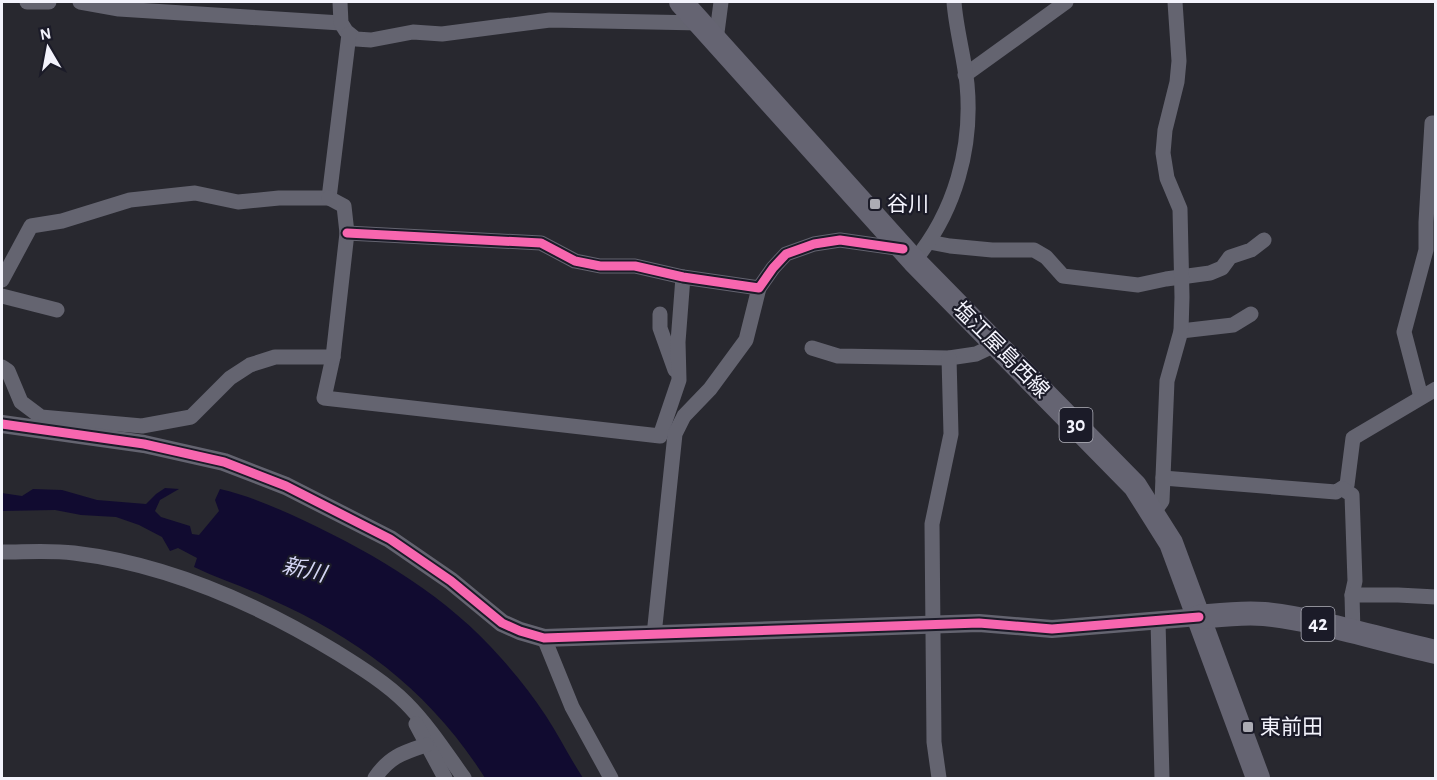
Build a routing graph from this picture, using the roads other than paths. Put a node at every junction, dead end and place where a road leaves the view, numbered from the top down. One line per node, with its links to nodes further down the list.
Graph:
1 (27, 2): 2 (street)
2 (49, 2)
3 (80, 2): 10 (street)
4 (340, 2): 12 (street)
5 (681, 2): 13 (main road, 塩江屋島西線 / 30)
6 (721, 2): 13 (street)
7 (954, 2): 14 (street)
8 (1066, 2): 14 (street)
9 (1175, 2): 20 (street)
10 (119, 5): 11 (street)
11 (232, 9): 12 (street)
12 (345, 28): 13 (street); 16 (street)
13 (708, 32): 19 (main road, 塩江屋島西線 / 30)
14 (965, 75): 19 (street)
15 (1436, 123): 36 (street)
16 (328, 198): 17 (street); 22 (street)
17 (347, 233): 21 (street); 31 (street)
18 (1264, 240): 20 (street)
19 (915, 250): 20 (street); 23 (street); 29 (main road, 塩江屋島西線 / 30)
20 (1181, 276): 28 (street)
21 (683, 277): 23 (street); 34 (street)
22 (2, 280)
23 (759, 288): 38 (street)
24 (2, 296): 25 (street)
25 (57, 310)
26 (660, 314): 34 (street)
27 (1251, 314): 28 (street)
28 (1181, 331): 39 (street)
29 (995, 345): 32 (street); 41 (main road, 塩江屋島西線 / 30)
30 (812, 348): 32 (street)
31 (333, 357): 33 (street); 34 (street)
32 (949, 358): 47 (street)
33 (2, 367)
34 (679, 380): 38 (street)
35 (1436, 388): 36 (street)
36 (1419, 390): 40 (street)
37 (2, 424): 50 (street)
38 (675, 435): 49 (street)
39 (1163, 478): 40 (street); 41 (street)
40 (1343, 489): 43 (street)
41 (1153, 513): 45 (main road, 塩江屋島西線 / 30)
42 (2, 552): 52 (street)
43 (1352, 595): 44 (street); 48 (street)
44 (1436, 597)
45 (1199, 617): 46 (street); 48 (main road, 42); 60 (main road, 塩江屋島西線 / 30)
46 (1158, 621): 47 (street); 59 (street)
47 (933, 625): 49 (street); 58 (street)
48 (1353, 633): 51 (main road, 42)
49 (654, 635): 50 (street)
50 (544, 638): 57 (street)
51 (1436, 652)
52 (405, 702): 53 (street); 56 (street)
53 (426, 745): 54 (street); 55 (street)
54 (375, 778)
55 (445, 778)
56 (464, 778)
57 (610, 778)
58 (939, 778)
59 (1162, 778)
60 (1258, 778)

